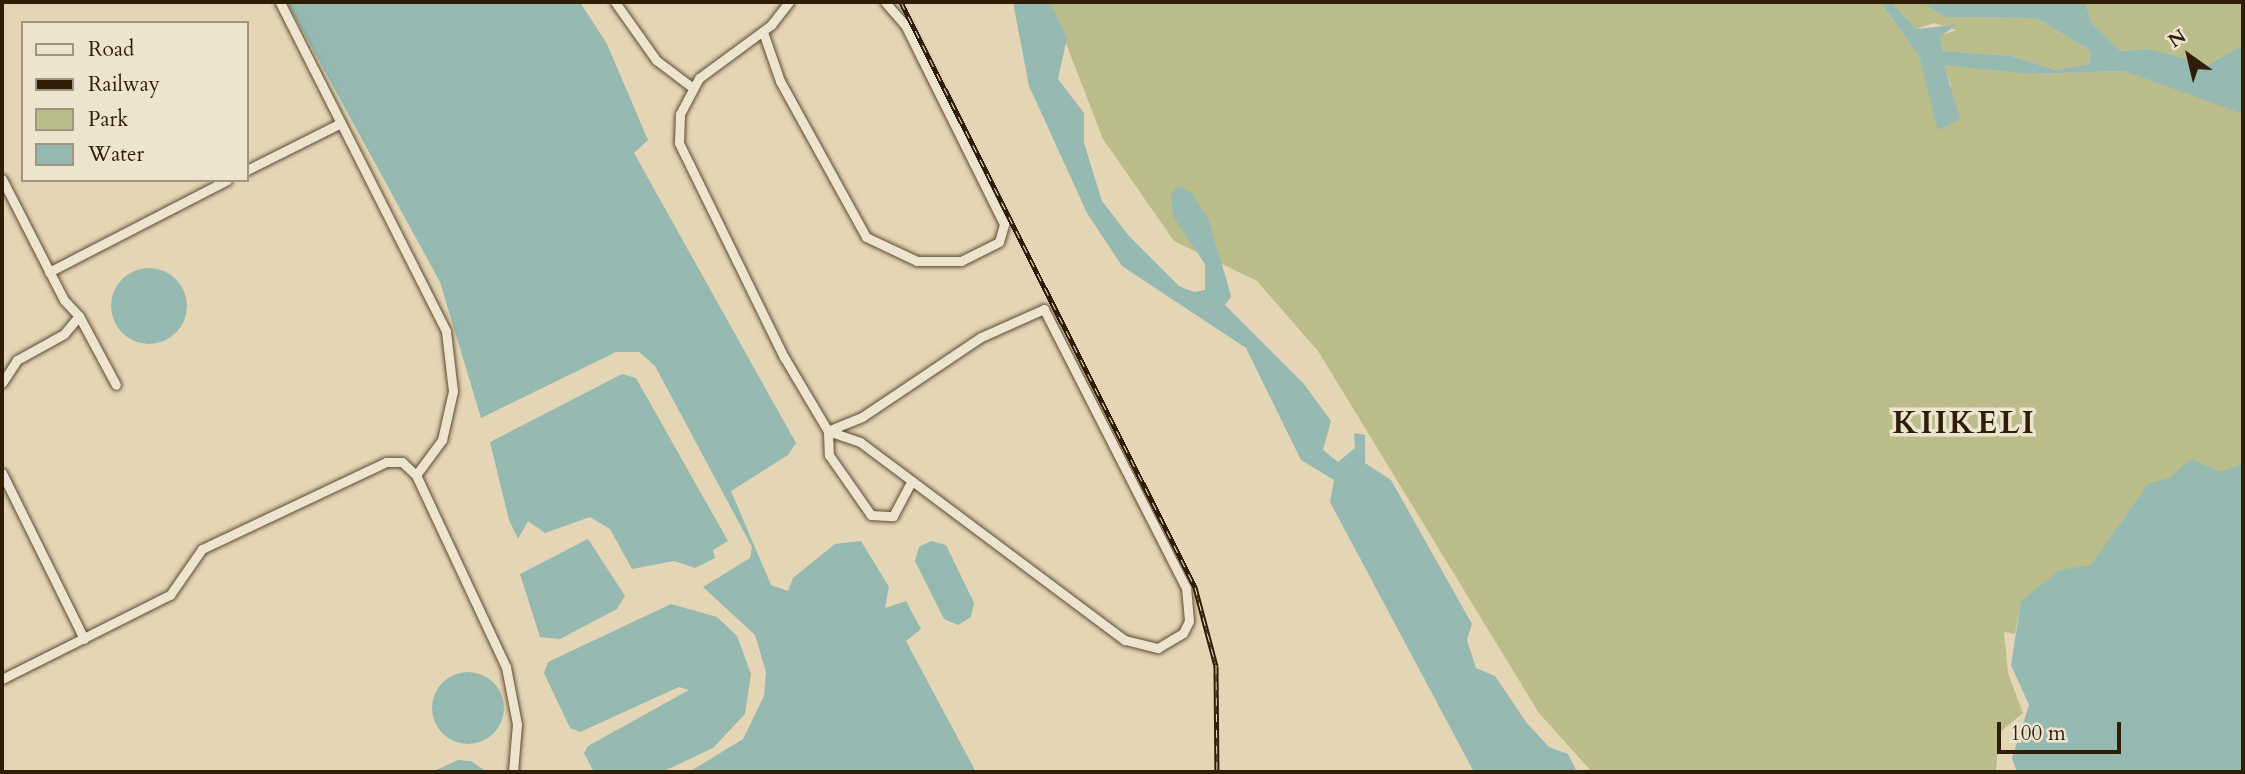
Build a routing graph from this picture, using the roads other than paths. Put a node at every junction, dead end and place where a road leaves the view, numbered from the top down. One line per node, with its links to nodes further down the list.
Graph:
1 (280, 2): 7 (street)
2 (615, 2): 6 (street)
3 (789, 2): 5 (street)
4 (885, 2): 5 (street)
5 (763, 32): 6 (street)
6 (693, 88): 15 (street)
7 (339, 124): 8 (street); 17 (street)
8 (248, 170)
9 (2, 179): 11 (street)
10 (223, 182): 11 (street)
11 (49, 272): 12 (street)
12 (79, 316): 13 (street); 14 (street)
13 (2, 383)
14 (116, 385)
15 (828, 431): 18 (street); 18 (street); 18 (street)
16 (2, 473): 19 (street)
17 (415, 475): 19 (street); 21 (street)
18 (912, 481)
19 (84, 639): 20 (street)
20 (2, 679)
21 (513, 772)

